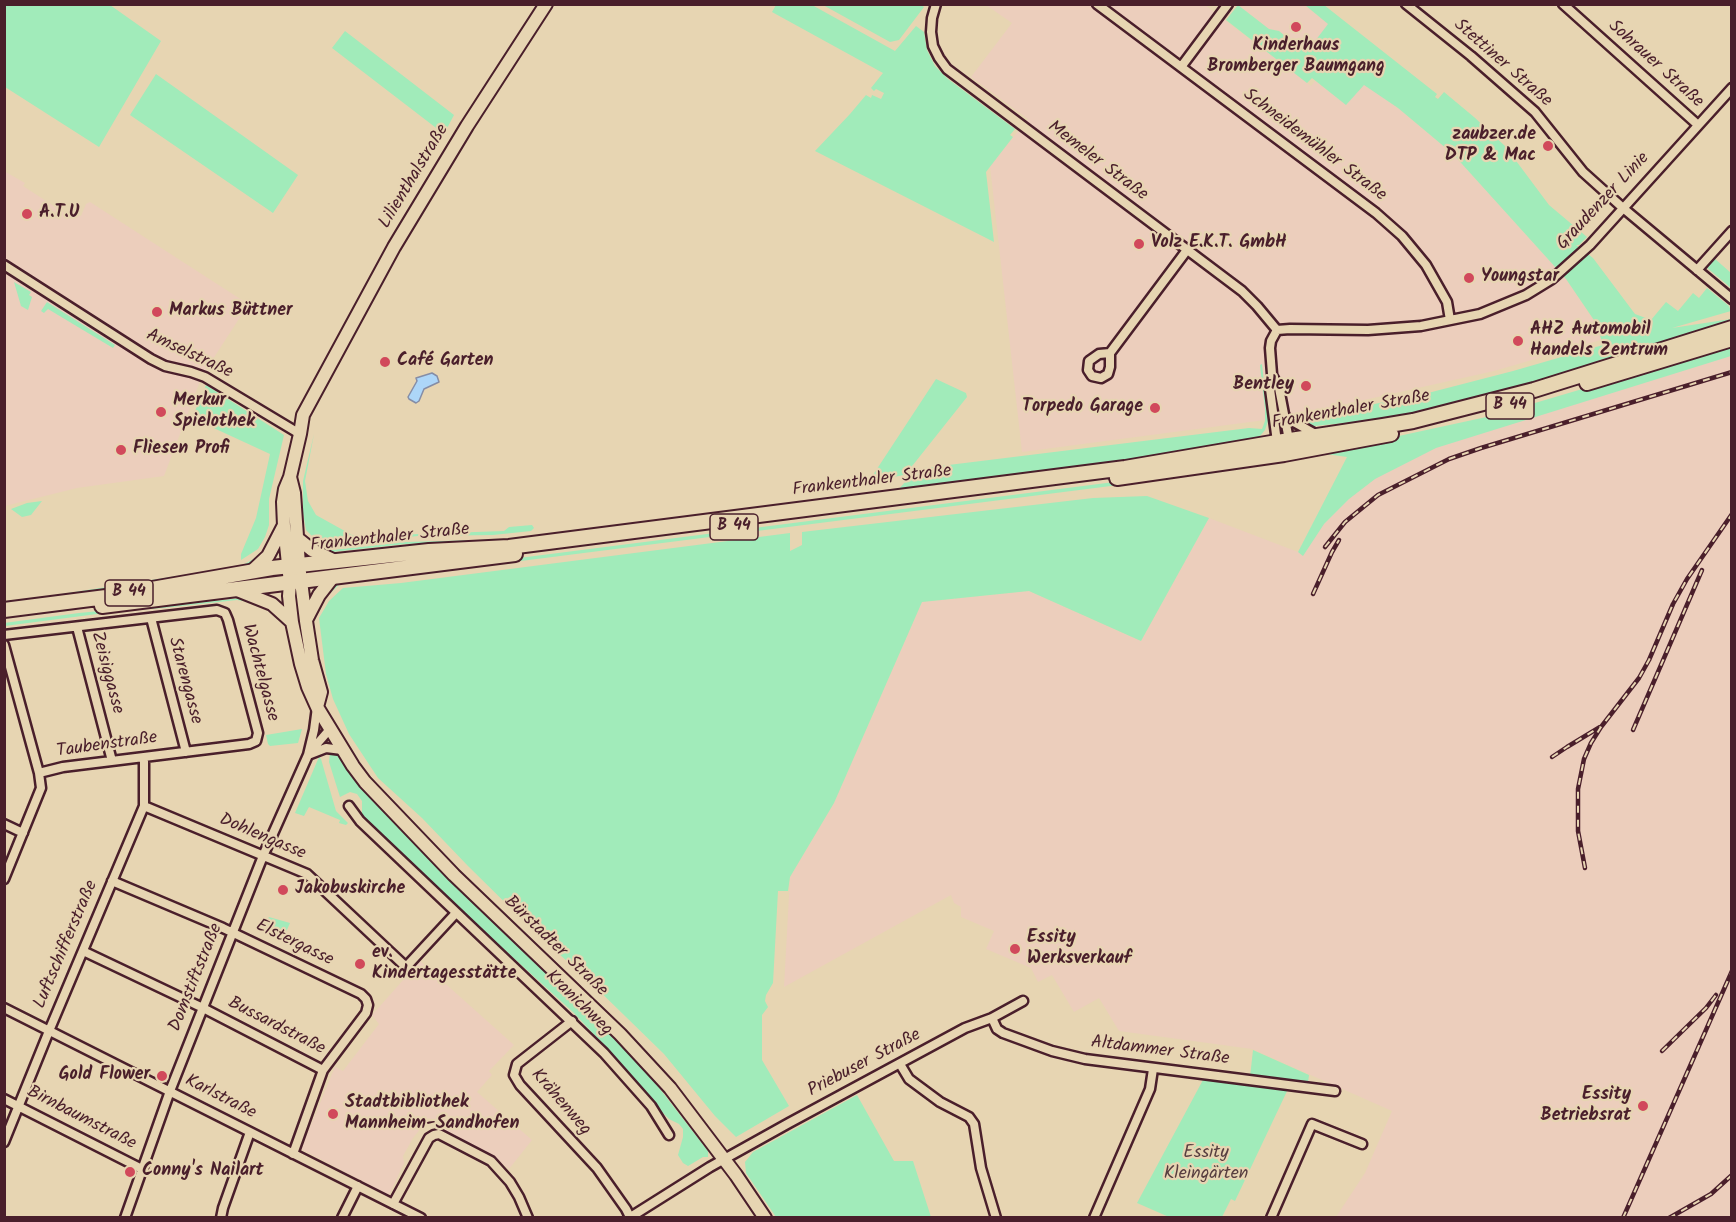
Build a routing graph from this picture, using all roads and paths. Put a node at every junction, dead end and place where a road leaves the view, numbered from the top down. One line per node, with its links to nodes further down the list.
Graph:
1 (546, 4): 23 (main road, Lilienthalstraße)
2 (936, 4): 12 (street, Memeler Straße)
3 (1097, 4): 7 (street, Schneidemühler Straße)
4 (1228, 4): 7 (street)
5 (1406, 4): 10 (street, Stettiner Straße)
6 (1563, 4): 9 (street, Sohrauer Straße)
7 (1181, 68): 16 (street, Schneidemühler Straße)
8 (1731, 88): 9 (street, Graudenzer Linie)
9 (1698, 125): 10 (street, Graudenzer Linie)
10 (1623, 208): 14 (street, Stettiner Straße); 16 (street, Graudenzer Linie)
11 (1731, 231): 14 (street)
12 (1186, 250): 18 (street, Memeler Straße); 20 (street)
13 (4, 265): 23 (street, Amselstraße)
14 (1697, 270): 15 (street, Stettiner Straße)
15 (1731, 299)
16 (1450, 320): 18 (street, Graudenzer Linie)
17 (1731, 328): 24 (main road, Frankenthaler Straße / B 44)
18 (1277, 330): 21 (street)
19 (1731, 339): 25 (main road, Frankenthaler Straße / B 44)
20 (1110, 353)
21 (1272, 374): 22 (street); 25 (street)
22 (1285, 417): 24 (street); 25 (street)
23 (300, 434): 26 (main road, Lilienthalstraße)
24 (1318, 436): 25 (main road, Frankenthaler Straße / B 44)
25 (1283, 446): 29 (main road, Frankenthaler Straße / B 44); 32 (main road, Frankenthaler Straße / B 44)
26 (290, 477): 27 (main road, Lilienthalstraße); 28 (main road, Lilienthalstraße)
27 (284, 526): 30 (main road, Lilienthalstraße); 31 (main road)
28 (297, 538): 29 (main road); 30 (main road, Lilienthalstraße)
29 (335, 561): 30 (main road, Frankenthaler Straße / B 44)
30 (294, 566): 31 (main road, Frankenthaler Straße / B 44); 33 (main road)
31 (252, 571): 35 (main road, Frankenthaler Straße / B 44)
32 (333, 577): 33 (main road, Frankenthaler Straße / B 44); 38 (main road)
33 (295, 582): 34 (main road, Frankenthaler Straße / B 44); 38 (main road); 39 (main road, Bürstadter Straße)
34 (237, 590): 37 (main road, Frankenthaler Straße / B 44); 39 (main road)
35 (4, 610)
36 (151, 618): 40 (street); 45 (street, Wachtelgasse); 47 (street, Starengasse)
37 (4, 619)
38 (306, 621): 43 (main road)
39 (292, 622): 43 (main road, Bürstadter Straße)
40 (77, 627): 41 (street); 50 (street, Zeisiggasse)
41 (4, 635)
42 (4, 645): 51 (street)
43 (317, 707): 44 (main road, Bürstadter Straße); 48 (street)
44 (330, 729): 46 (main road, Bürstadter Straße); 48 (street)
45 (256, 741): 47 (street, Taubenstraße)
46 (342, 750): 48 (street); 80 (main road, Bürstadter Straße)
47 (186, 752): 49 (street, Taubenstraße)
48 (308, 754): 56 (street, Domstiftstraße)
49 (144, 758): 50 (street, Taubenstraße); 52 (street, Luftschifferstraße)
50 (112, 761): 51 (street, Taubenstraße)
51 (39, 773): 55 (street, Taubenstraße)
52 (144, 806): 56 (street, Dohlengasse); 58 (street, Luftschifferstraße)
53 (349, 806): 59 (street, Kranichweg)
54 (4, 824): 55 (street)
55 (23, 833): 57 (street, Taubenstraße)
56 (263, 856): 59 (street, Dohlengasse); 60 (street, Domstiftstraße)
57 (4, 879)
58 (112, 881): 60 (street, Elstergasse); 61 (street, Luftschifferstraße)
59 (456, 913): 66 (street, Kranichweg)
60 (233, 932): 64 (street, Domstiftstraße); 70 (street, Elstergasse)
61 (82, 951): 64 (street, Bussardstraße); 67 (street, Luftschifferstraße)
62 (1023, 1001): 65 (street, Priebuser Straße)
63 (4, 1008): 67 (street, Karlstraße)
64 (203, 1008): 70 (street, Bussardstraße); 72 (street, Domstiftstraße)
65 (992, 1018): 68 (street, Priebuser Straße); 69 (street, Altdammer Straße)
66 (572, 1021): 76 (street, Kranichweg); 85 (street, Krähenweg)
67 (49, 1031): 72 (street, Karlstraße); 74 (street, Luftschifferstraße)
68 (900, 1064): 80 (street, Priebuser Straße); 92 (street)
69 (1153, 1069): 71 (street, Altdammer Straße); 93 (street)
70 (324, 1070): 79 (street, Elstergasse)
71 (1335, 1090)
72 (170, 1091): 75 (street, Karlstraße); 81 (street, Domstiftstraße)
73 (4, 1099): 74 (street, Birnbaumstraße)
74 (18, 1106): 77 (street, Luftschifferstraße); 81 (street, Birnbaumstraße)
75 (250, 1132): 79 (street, Karlstraße); 87 (street)
76 (669, 1135)
77 (4, 1142)
78 (1362, 1144): 94 (street)
79 (293, 1154): 82 (street, Karlstraße)
80 (724, 1159): 84 (street, Priebuser Straße); 91 (main road, Bürstadter Straße)
81 (142, 1169): 86 (street, Domstiftstraße)
82 (358, 1186): 83 (street, Karlstraße); 88 (street)
83 (393, 1204): 89 (street, Karlstraße); 90 (street)
84 (642, 1214): 85 (street, Priebuser Straße)
85 (630, 1217)
86 (125, 1218)
87 (221, 1218)
88 (342, 1218)
89 (421, 1218)
90 (528, 1218)
91 (765, 1218)
92 (996, 1218)
93 (1094, 1218)
94 (1271, 1218)

